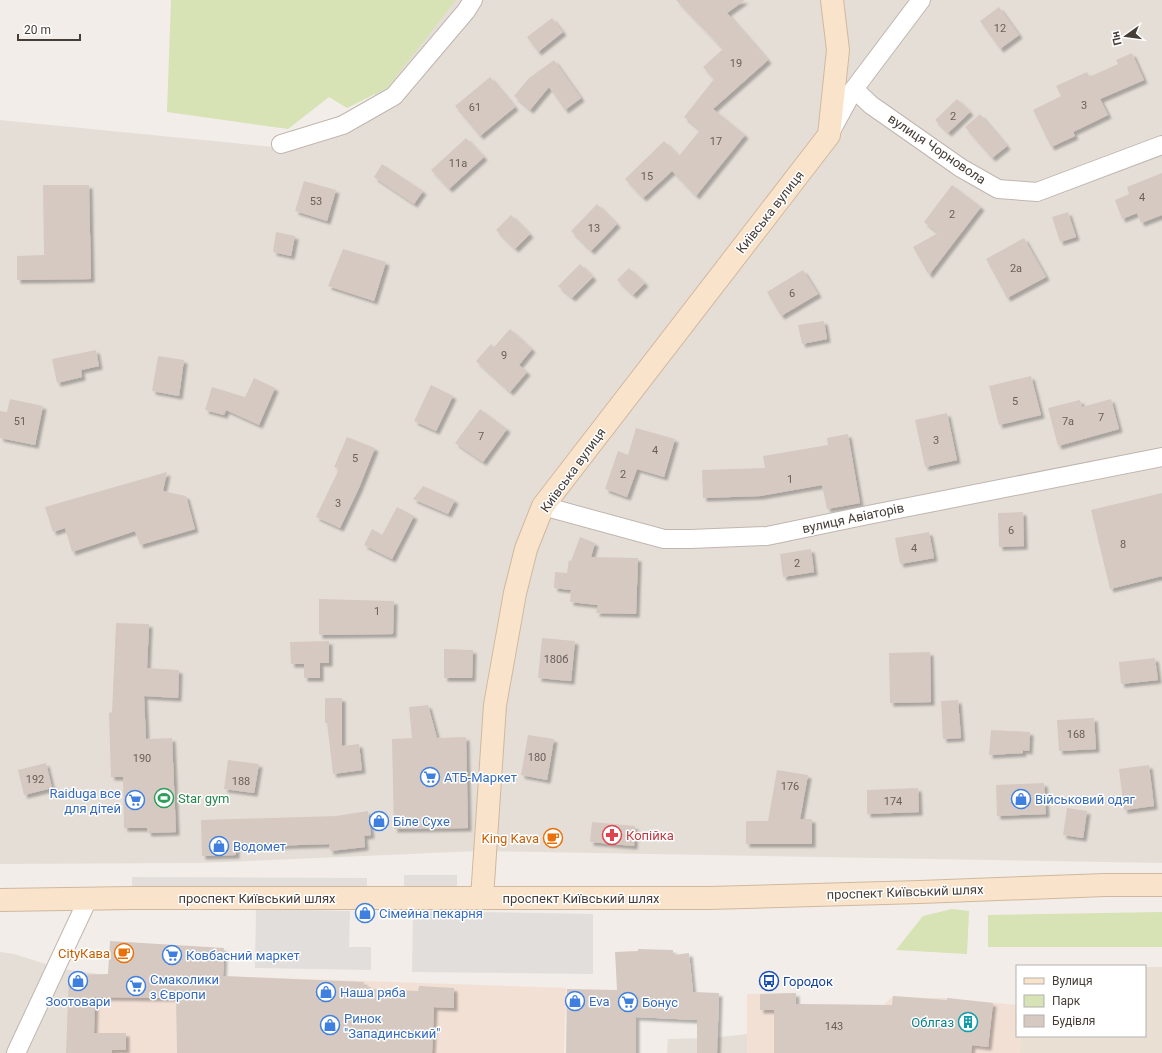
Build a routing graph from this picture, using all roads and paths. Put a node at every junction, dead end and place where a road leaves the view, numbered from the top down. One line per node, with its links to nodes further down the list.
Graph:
1 (473, 0): 6 (street)
2 (832, 0): 5 (main road)
3 (921, 0): 4 (street, Київська вулиця)
4 (854, 90): 5 (street, Київська вулиця); 7 (street, вулиця Чорновола)
5 (829, 135): 9 (main road, Київська вулиця)
6 (281, 144)
7 (1162, 145)
8 (1162, 457): 9 (street, вулиця Авіаторів)
9 (543, 506): 11 (main road, Київська вулиця)
10 (1162, 885): 11 (main road, проспект Київський шлях)
11 (482, 898): 12 (main road, проспект Київський шлях)
12 (88, 899): 13 (main road, проспект Київський шлях); 14 (street)
13 (0, 900)
14 (16, 1053)

